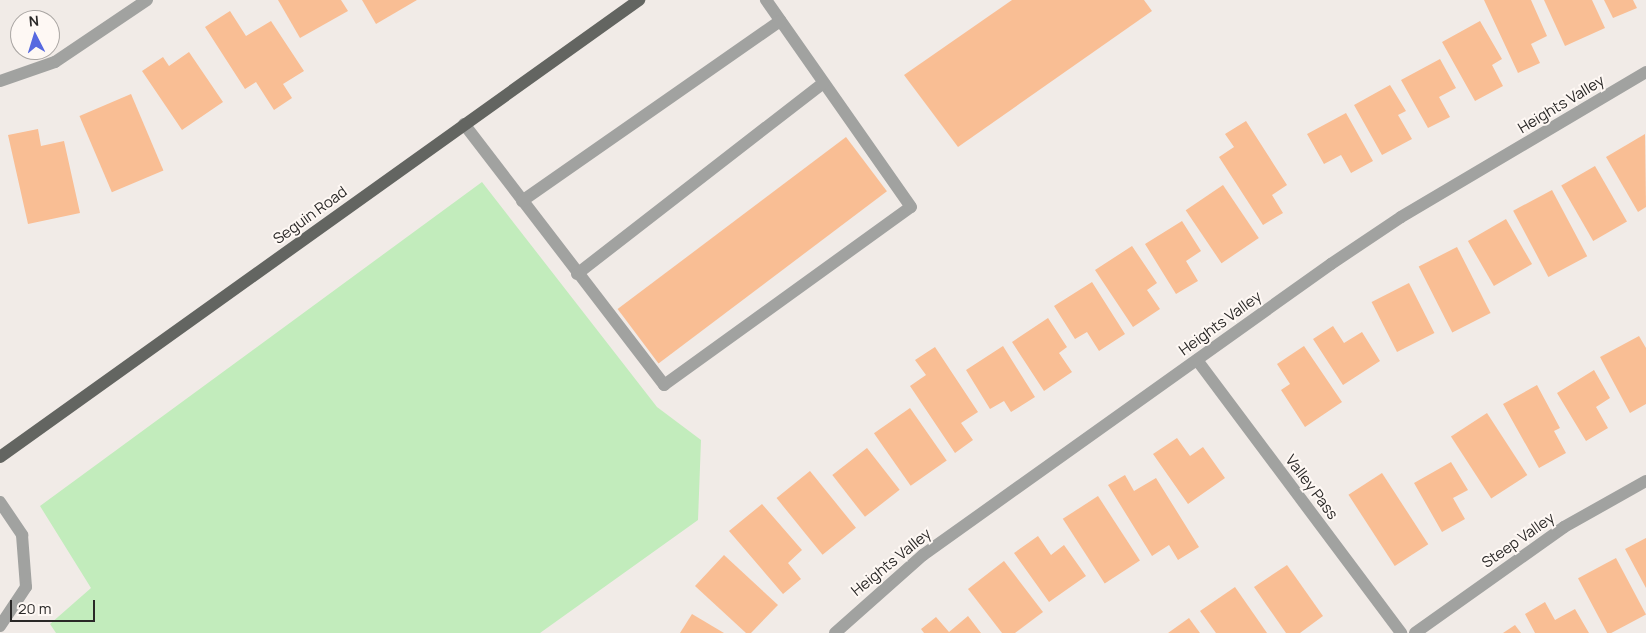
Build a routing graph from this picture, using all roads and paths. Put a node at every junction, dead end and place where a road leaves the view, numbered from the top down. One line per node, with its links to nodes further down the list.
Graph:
1 (147, 0): 6 (street)
2 (639, 0): 8 (main road, Seguin Road)
3 (766, 0): 4 (street)
4 (780, 21): 7 (street); 9 (street)
5 (1646, 72): 11 (street, Heights Valley)
6 (0, 81)
7 (823, 83): 10 (street); 10 (street)
8 (464, 124): 9 (street); 12 (main road, Seguin Road)
9 (522, 201): 10 (street)
10 (577, 274)
11 (1197, 360): 16 (street, Heights Valley); 17 (street, Valley Pass)
12 (0, 457)
13 (1646, 481): 18 (street, Steep Valley)
14 (0, 502): 15 (street)
15 (0, 626)
16 (835, 633)
17 (1401, 633)
18 (1414, 633)

